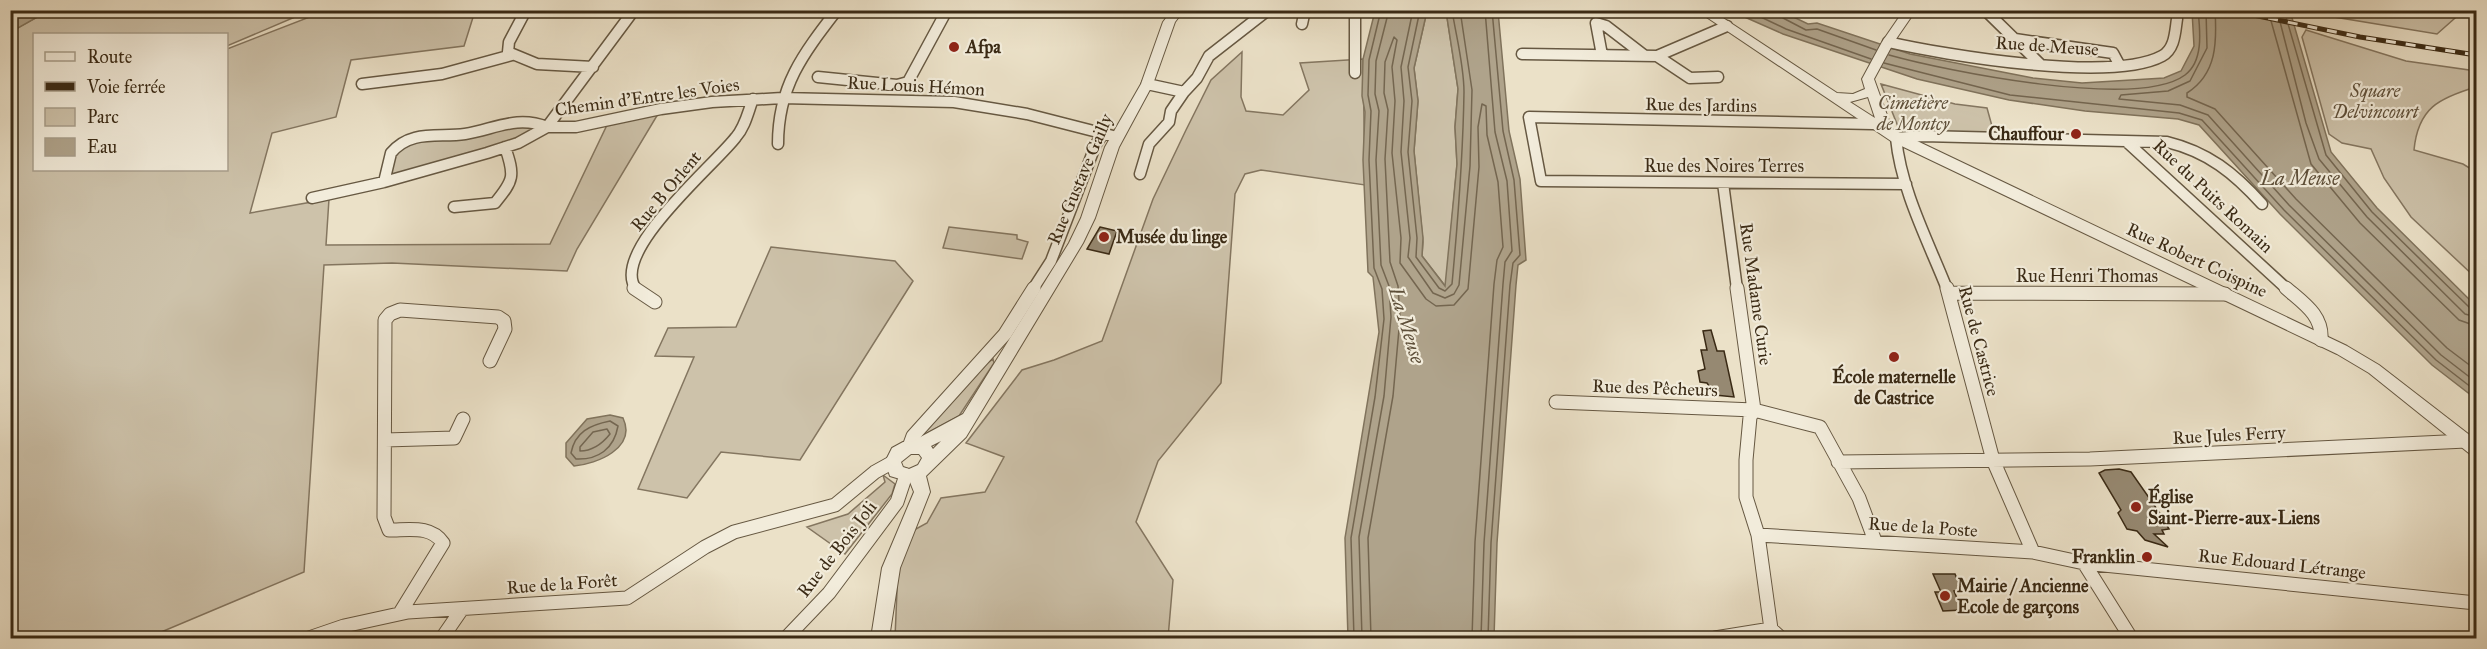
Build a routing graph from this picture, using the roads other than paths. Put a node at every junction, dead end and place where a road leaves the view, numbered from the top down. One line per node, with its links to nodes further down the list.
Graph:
1 (526, 10): 19 (street)
2 (634, 10): 25 (street)
3 (837, 10): 34 (street)
4 (948, 10): 27 (street)
5 (1169, 10): 12 (street)
6 (1268, 10): 32 (street)
7 (1305, 10): 14 (street)
8 (1355, 10): 26 (street)
9 (1702, 10): 15 (street, Rue Robert Coispine)
10 (1910, 10): 17 (street)
11 (1985, 10): 16 (street)
12 (1178, 11): 30 (street, Rue Gustave Gailly)
13 (2177, 20): 24 (street, Rue de Meuse)
14 (1302, 24)
15 (1727, 26): 22 (street); 33 (street, Rue Robert Coispine)
16 (2015, 39): 23 (street); 24 (street)
17 (1887, 43): 23 (street, Rue de Meuse); 31 (street)
18 (1522, 54): 20 (street)
19 (512, 55): 25 (street); 29 (street)
20 (1602, 55): 21 (street); 21 (street)
21 (1645, 56): 22 (street)
22 (1657, 56): 28 (street)
23 (2040, 64): 24 (street, Rue de Meuse)
24 (2120, 66)
25 (593, 67): 37 (street)
26 (1355, 73)
27 (818, 77)
28 (1718, 77)
29 (362, 84)
30 (1147, 84): 32 (street); 38 (street, Rue Gustave Gailly)
31 (1871, 91): 33 (street); 39 (street)
32 (1184, 92): 43 (street)
33 (1833, 97): 36 (street, Rue Robert Coispine)
34 (782, 98): 35 (street, Chemin d'Entre les Voies); 38 (street, Rue Louis Hémon); 41 (street)
35 (753, 99): 37 (street, Chemin d'Entre les Voies); 53 (street, Rue B Orlent)
36 (1872, 124): 39 (street, Rue Robert Coispine); 45 (street, Rue des Jardins)
37 (547, 127): 42 (street, Chemin d'Entre les Voies); 44 (street)
38 (1110, 135): 59 (street, Rue Gustave Gailly); 62 (street, Rue Gustave Gailly)
39 (1891, 135): 40 (street); 47 (street, Rue de Castrice); 52 (street, Rue Robert Coispine)
40 (2128, 143): 49 (street, Rue du Puits Romain); 54 (street, Rue du Puits Romain)
41 (778, 144)
42 (505, 147): 44 (street, Chemin d'Entre les Voies); 50 (street)
43 (1140, 174)
44 (384, 182): 48 (street, Chemin d'Entre les Voies)
45 (1541, 182): 46 (street, Rue des Noires Terres)
46 (1723, 183): 47 (street, Rue des Noires Terres); 57 (street, Rue Madame Curie)
47 (1906, 184): 51 (street, Rue de Castrice)
48 (312, 198)
49 (2262, 204)
50 (454, 207)
51 (1949, 293): 52 (street, Rue Henri Thomas); 63 (street, Rue de Castrice)
52 (2225, 294): 54 (street, Rue Robert Coispine)
53 (655, 302)
54 (2321, 340): 61 (street, Rue Robert Coispine)
55 (489, 361): 60 (street)
56 (1556, 402): 57 (street, Rue des Pêcheurs)
57 (1754, 410): 66 (street, Rue des Pêcheurs); 68 (street, Rue Madame Curie)
58 (463, 419): 60 (street)
59 (968, 419): 62 (street); 65 (street, Rue Gustave Gailly)
60 (385, 440): 74 (street)
61 (2471, 445): 63 (street, Rue Jules Ferry)
62 (914, 447): 64 (street); 65 (street)
63 (1993, 460): 66 (street, Rue Jules Ferry); 70 (street, Rue de Castrice)
64 (893, 462): 67 (street); 73 (street, Rue de la Forêt)
65 (930, 462): 67 (street)
66 (1838, 462): 69 (street, Rue des Pêcheurs)
67 (909, 475): 76 (street, Rue de Bois Joli); 79 (street)
68 (1758, 535): 69 (street, Rue de la Poste); 75 (street, Rue Madame Curie)
69 (1875, 541): 70 (street, Rue de la Poste)
70 (2032, 552): 71 (street, Rue de la Poste)
71 (2084, 563): 72 (street, Rue Edouard Létrange); 81 (street)
72 (2476, 603)
73 (462, 609): 74 (street, Rue de la Forêt); 78 (street)
74 (400, 614): 77 (street, Rue de la Forêt)
75 (1776, 634): 80 (street)
76 (787, 638)
77 (309, 639)
78 (442, 639)
79 (880, 639)
80 (1715, 639)
81 (2131, 639)

